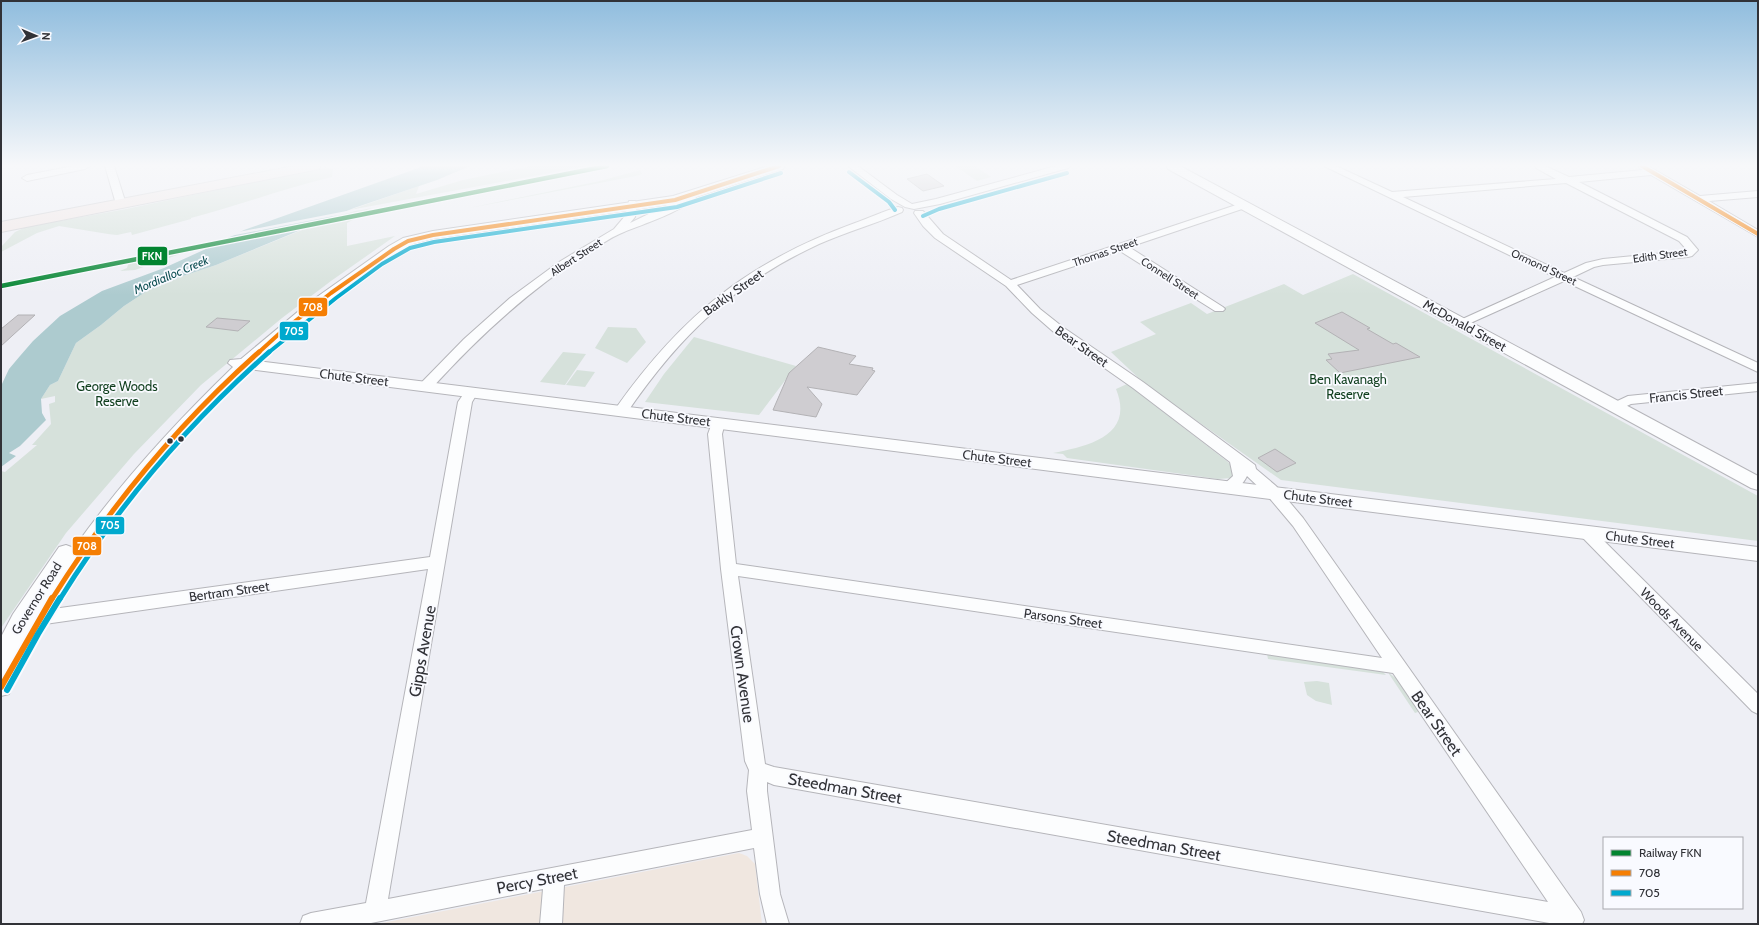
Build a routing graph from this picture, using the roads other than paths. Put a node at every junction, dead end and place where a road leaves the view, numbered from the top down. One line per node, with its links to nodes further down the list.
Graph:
1 (94, 209): 12 (highway)
2 (604, 209): 20 (street)
3 (631, 209): 13 (street)
4 (667, 209): 13 (street, Albert Street)
5 (915, 209): 11 (street, Barkly Street)
6 (1233, 209): 15 (street, Thomas Street)
7 (1253, 209): 19 (street, McDonald Street)
8 (1421, 209): 16 (street, Ormond Street)
9 (1625, 209): 16 (street, Edith Street)
10 (1716, 209): 14 (street)
11 (909, 211): 17 (street, Bear Street); 26 (street, Barkly Street)
12 (1, 227)
13 (617, 231): 22 (street, Albert Street)
14 (1758, 234)
15 (1121, 247): 17 (street, Thomas Street); 18 (street, Connell Street)
16 (1564, 277): 19 (street, Edith Street); 21 (street, Ormond Street)
17 (1010, 284): 28 (street, Bear Street)
18 (1219, 310)
19 (1462, 323): 25 (street, McDonald Street)
20 (241, 363): 22 (street, Chute Street); 36 (street, Governor Road); 37 (street, Governor Road)
21 (1758, 368)
22 (426, 386): 24 (street, Chute Street)
23 (1758, 387): 25 (street, Francis Street)
24 (472, 392): 26 (street, Chute Street); 34 (street, Gipps Avenue)
25 (1616, 407): 29 (street, McDonald Street)
26 (622, 411): 27 (street, Chute Street)
27 (718, 423): 30 (street, Chute Street); 35 (street, Crown Avenue)
28 (1239, 461): 30 (street); 31 (street, Bear Street)
29 (1758, 484)
30 (1228, 487): 31 (street, Chute Street)
31 (1281, 494): 32 (street, Chute Street); 39 (street, Bear Street)
32 (1586, 532): 33 (street, Chute Street); 41 (street, Woods Avenue)
33 (1758, 554)
34 (437, 562): 36 (street, Bertram Street); 45 (street, Gipps Avenue)
35 (729, 569): 39 (street, Parsons Street); 42 (street, Crown Avenue)
36 (40, 618): 37 (street, Bertram Street); 40 (street, Governor Road)
37 (21, 620): 38 (street, Governor Road)
38 (1, 658)
39 (1398, 667): 46 (street, Bear Street)
40 (1, 687)
41 (1758, 706)
42 (758, 770): 43 (street, Crown Avenue); 46 (street, Steedman Street)
43 (763, 837): 44 (street, Percy Street); 49 (street, Crown Avenue)
44 (554, 877): 45 (street, Percy Street); 48 (street)
45 (375, 912): 47 (street, Percy Street)
46 (1573, 920)
47 (310, 924)
48 (551, 924)
49 (778, 924)

